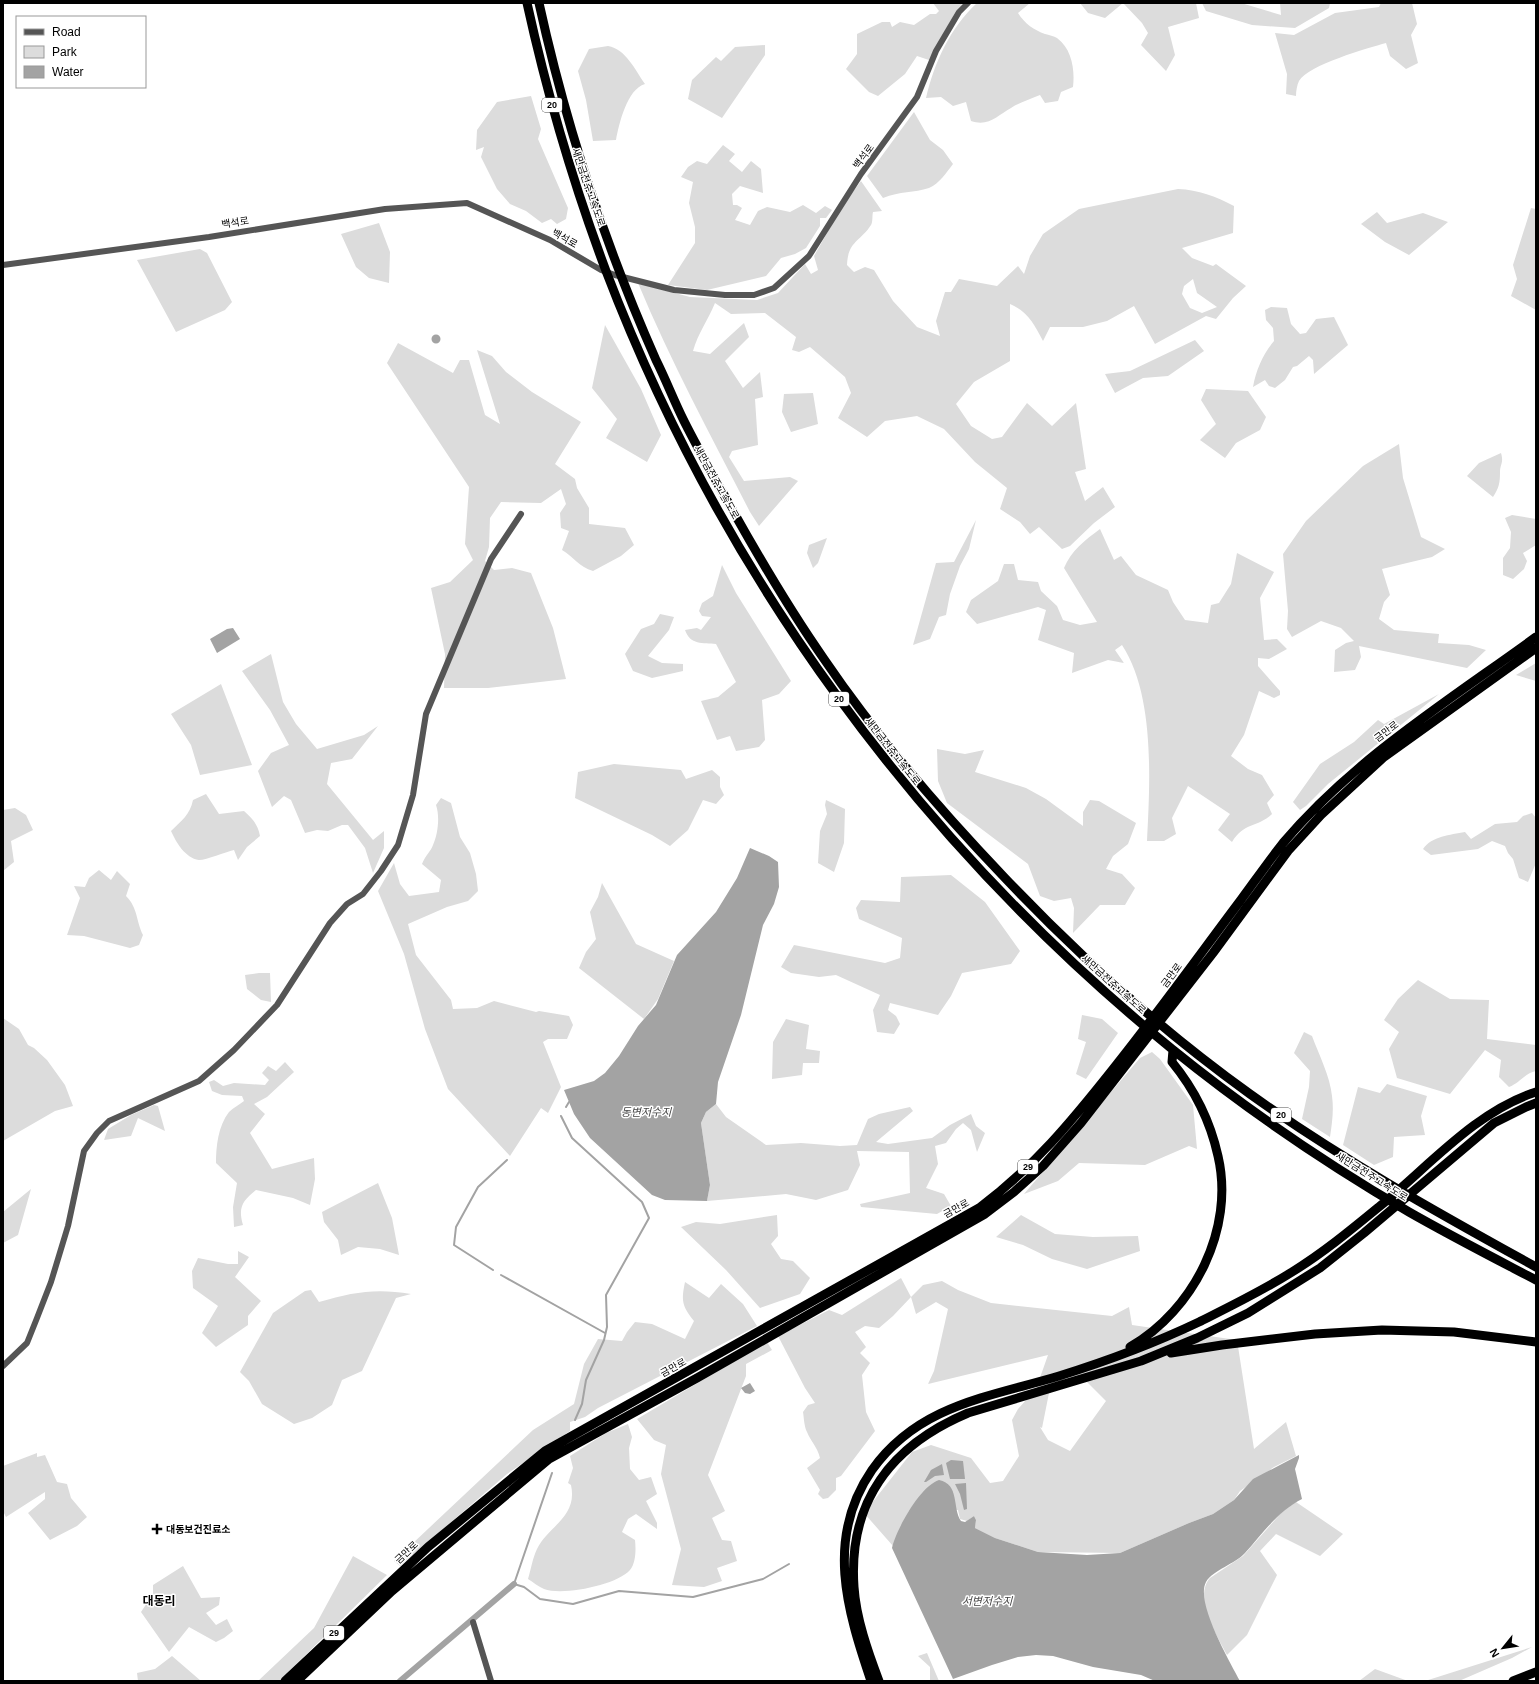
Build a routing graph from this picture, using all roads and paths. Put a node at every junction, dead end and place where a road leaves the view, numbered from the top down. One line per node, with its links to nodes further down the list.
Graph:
1 (526, 3): 8 (highway, 새만금전주고속도로 / 20)
2 (539, 3): 11 (highway, 새만금전주고속도로 / 20)
3 (968, 3): 4 (street, 백석로)
4 (3, 265)
5 (521, 514): 16 (street)
6 (1536, 637): 17 (highway, 금만로 / 29)
7 (1536, 648): 17 (highway, 금만로 / 29)
8 (1171, 1048): 12 (highway, 새만금전주고속도로 / 20); 14 (highway)
9 (1536, 1092): 14 (highway)
10 (1536, 1103): 15 (highway)
11 (1536, 1267)
12 (1536, 1280)
13 (1536, 1342): 15 (highway)
14 (1106, 1360): 23 (highway)
15 (1141, 1361): 24 (highway)
16 (3, 1366)
17 (388, 1589): 20 (highway, 금만로 / 29); 21 (highway, 금만로 / 29)
18 (473, 1622): 22 (street)
19 (1536, 1672): 25 (highway)
20 (285, 1681)
21 (297, 1681)
22 (490, 1681)
23 (871, 1681)
24 (879, 1681)
25 (1513, 1681)

